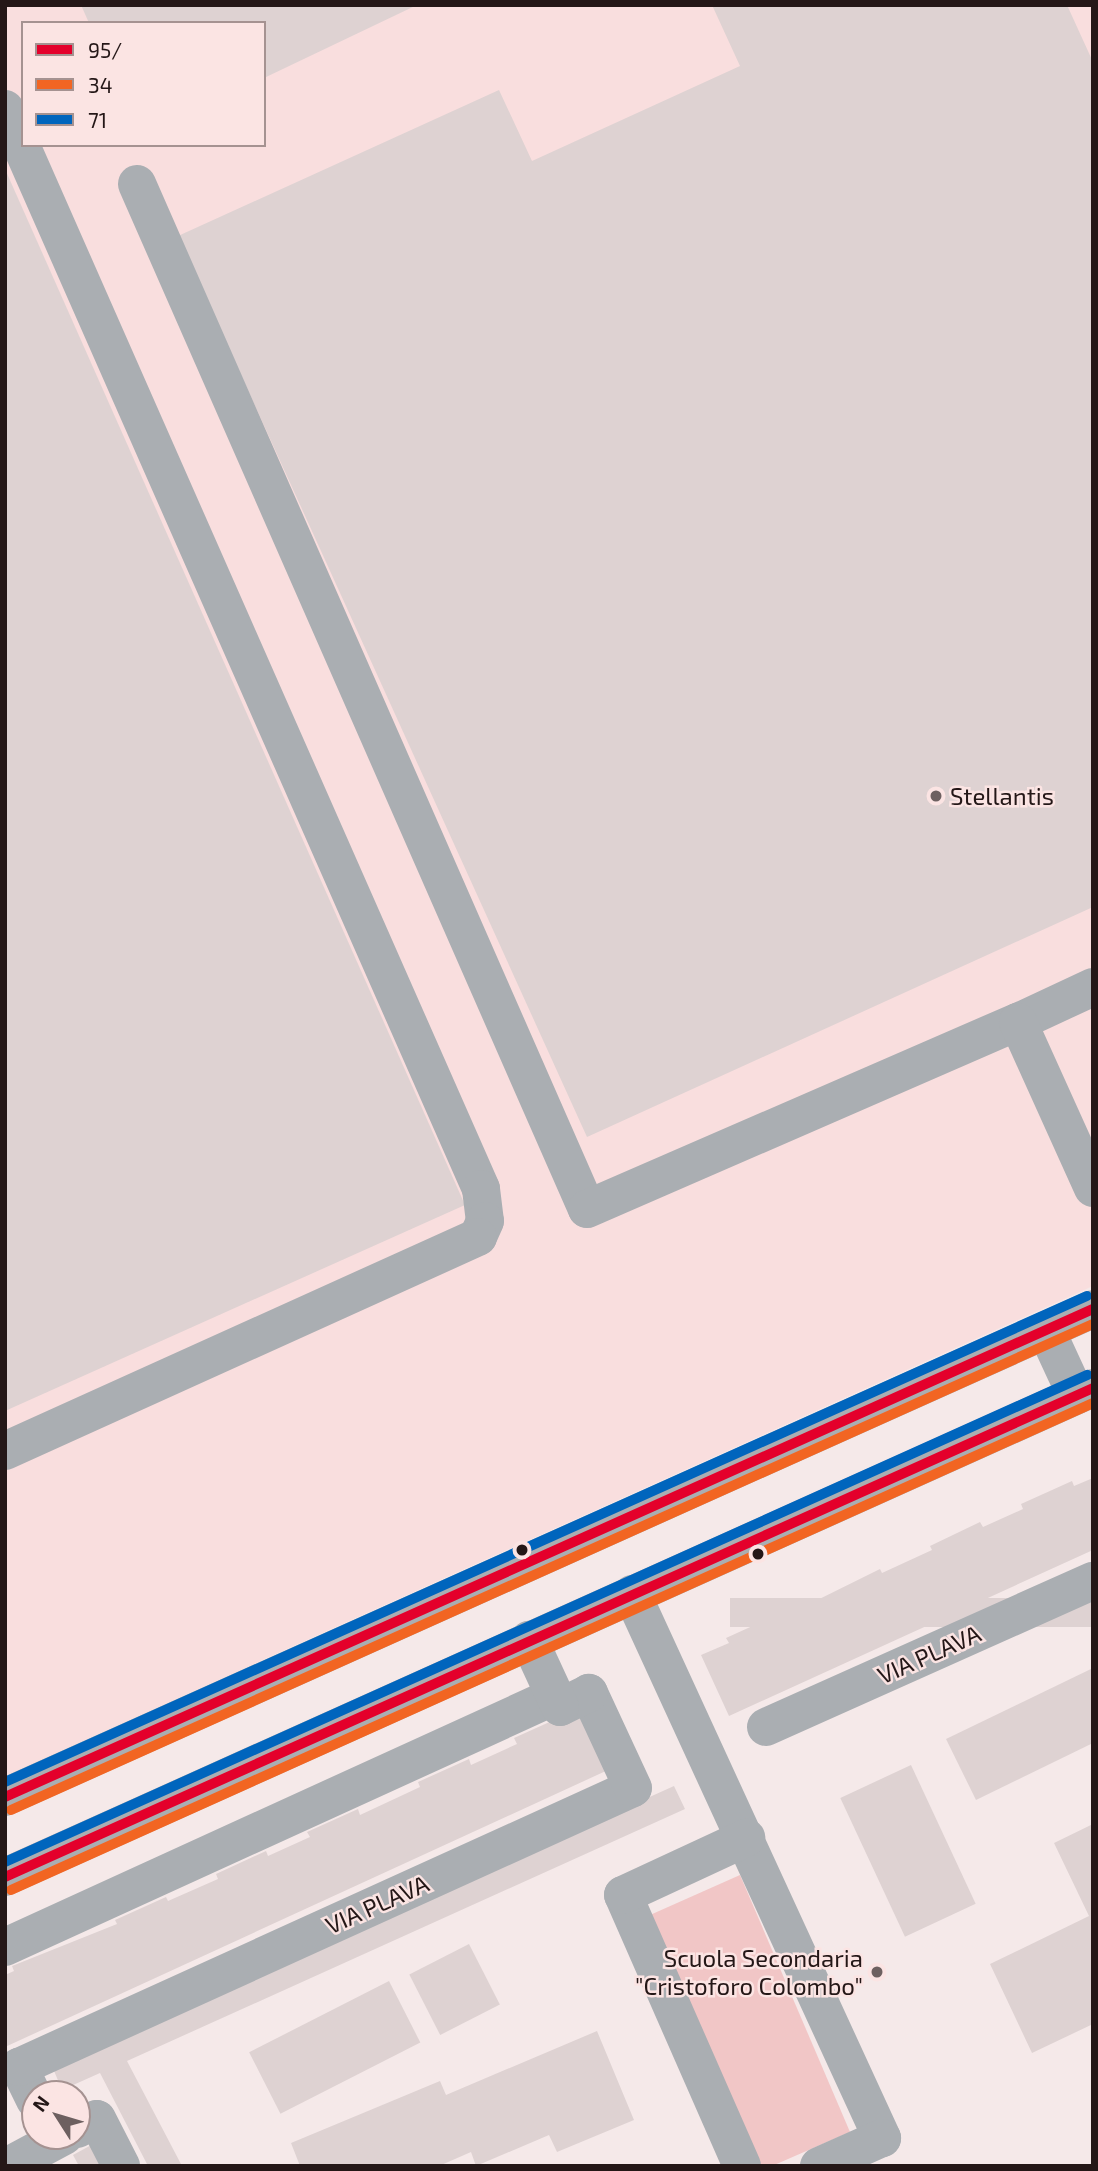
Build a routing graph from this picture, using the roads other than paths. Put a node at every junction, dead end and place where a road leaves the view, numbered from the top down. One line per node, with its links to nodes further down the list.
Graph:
1 (5, 109): 2 (street)
2 (21, 145)
3 (22, 147): 11 (street)
4 (137, 184): 6 (street)
5 (1093, 987): 6 (street)
6 (1018, 1022): 7 (street)
7 (1093, 1188)
8 (1093, 1309): 9 (street)
9 (1046, 1330): 10 (street); 17 (street)
10 (1085, 1391): 13 (street)
11 (5, 1451)
12 (1093, 1581): 16 (street, VIA PLAVA)
13 (632, 1594): 14 (street); 18 (street)
14 (529, 1640): 15 (street); 19 (street)
15 (555, 1696): 20 (street, VIA PLAVA); 21 (street, VIA PLAVA)
16 (766, 1727)
17 (5, 1797)
18 (746, 1838): 26 (street); 27 (street)
19 (5, 1877)
20 (5, 1947)
21 (25, 2080)
22 (91, 2122): 25 (street)
23 (36, 2150): 24 (street)
24 (8, 2166)
25 (121, 2166)
26 (742, 2166)
27 (818, 2166)

